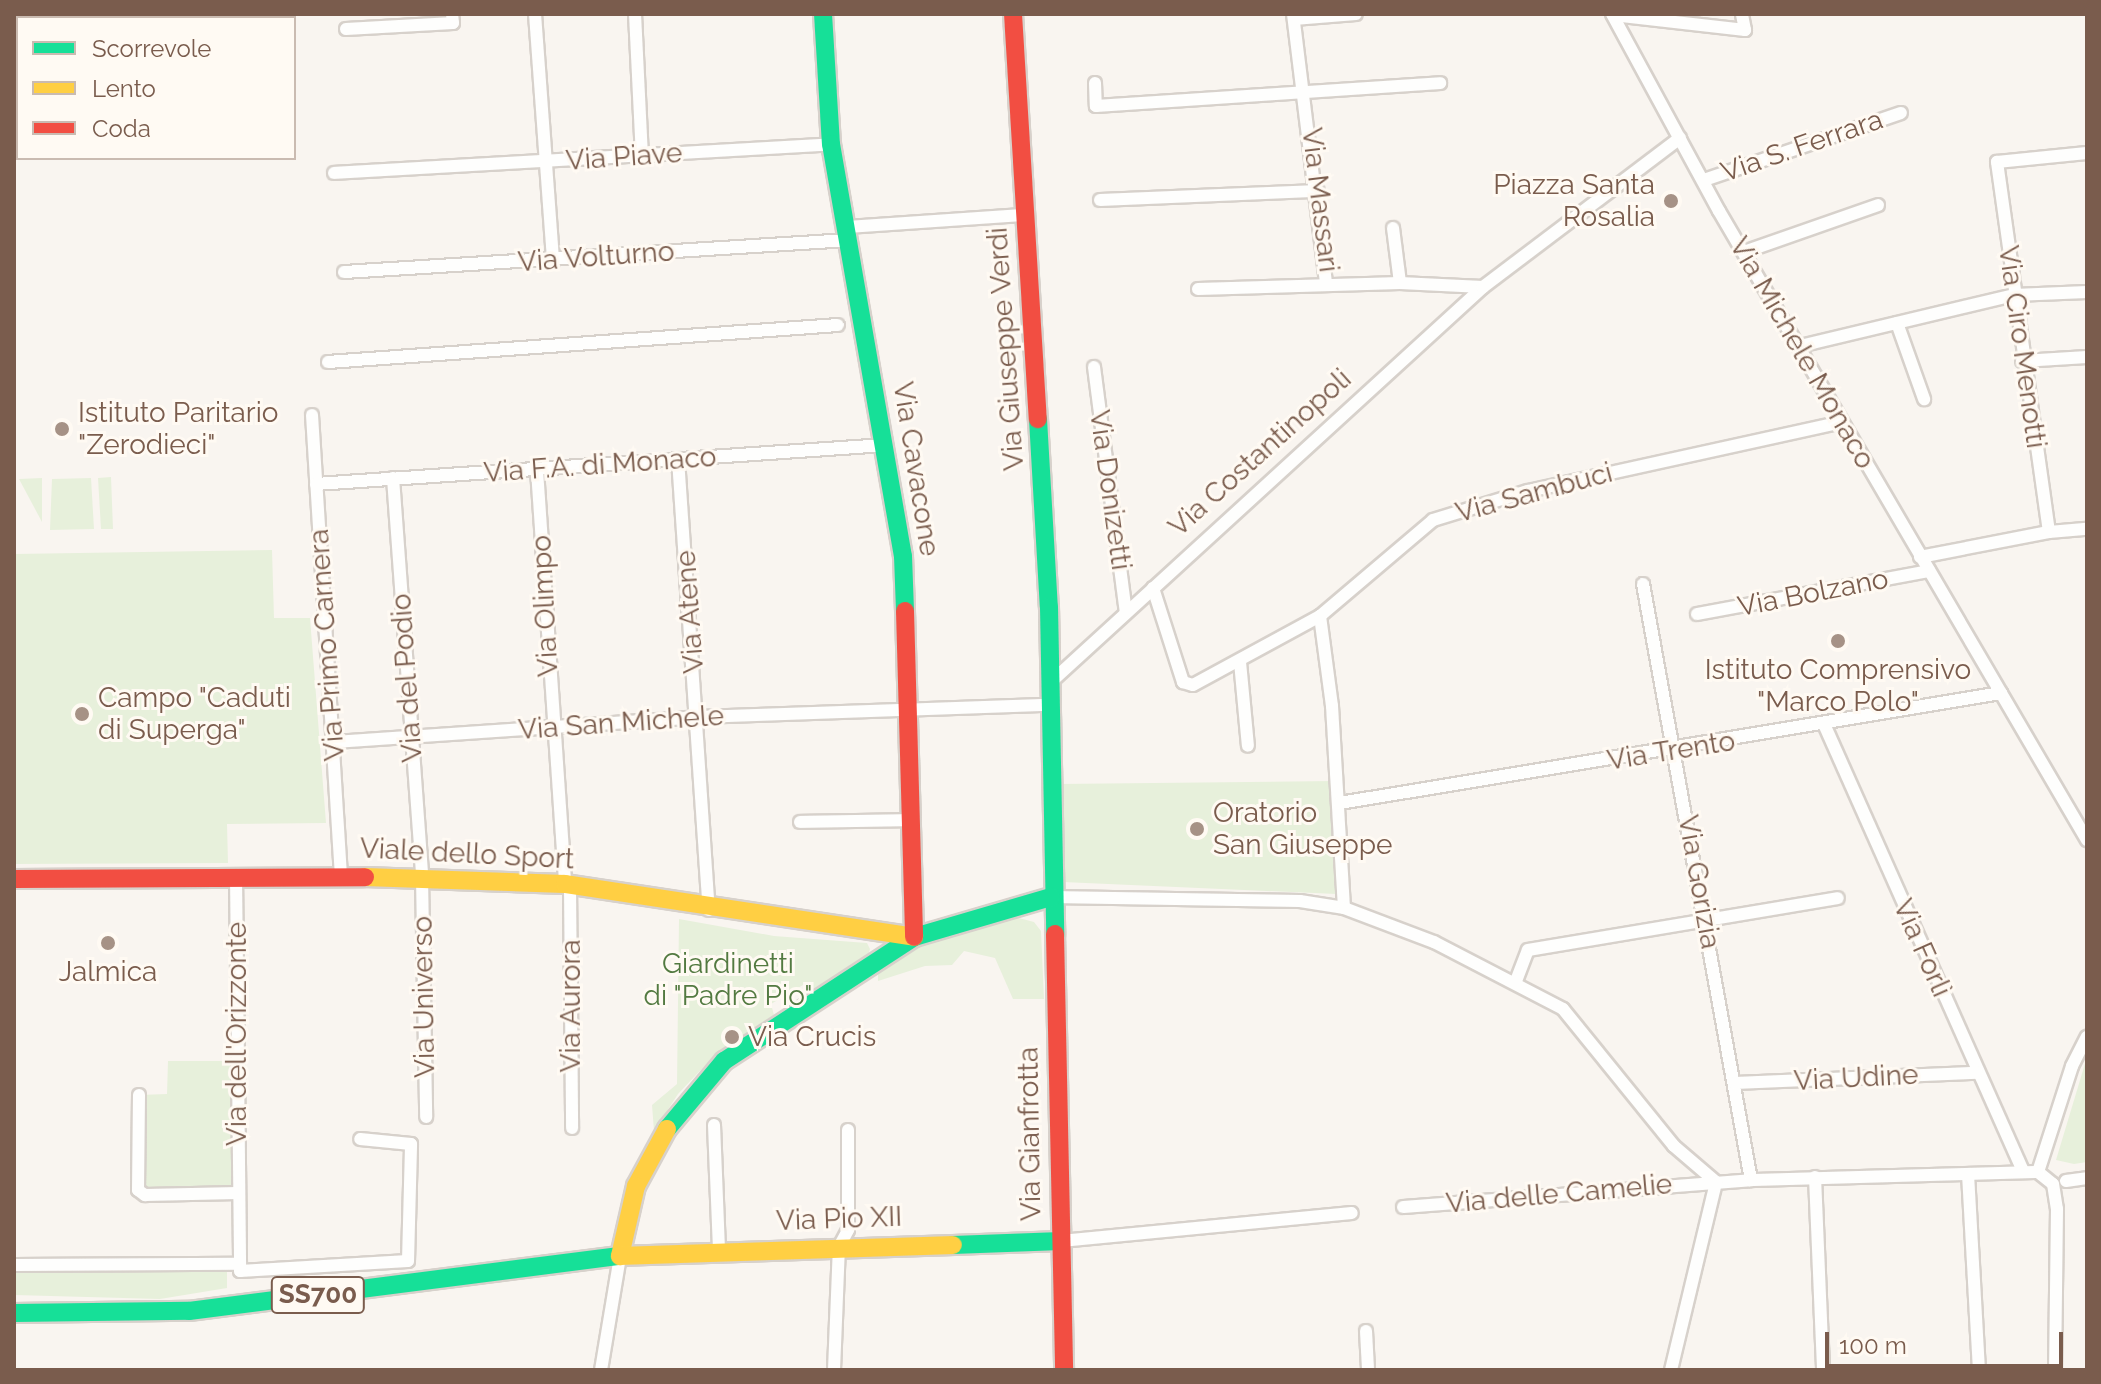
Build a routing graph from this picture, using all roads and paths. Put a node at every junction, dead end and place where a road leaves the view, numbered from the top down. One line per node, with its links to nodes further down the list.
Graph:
1 (452, 14): 11 (street)
2 (535, 14): 20 (street)
3 (635, 14): 19 (street)
4 (823, 14): 17 (main road, Via Cavacone)
5 (1013, 14): 26 (main road, Via Giuseppe Verdi)
6 (1356, 14): 9 (street)
7 (1612, 14): 10 (street); 16 (street, Via Michele Monaco)
8 (1742, 14): 10 (street)
9 (1294, 17): 14 (street, Via Massari)
10 (1696, 20)
11 (346, 29)
12 (1095, 83): 14 (street)
13 (1440, 83): 14 (street)
14 (1307, 95): 23 (street, Via Massari)
15 (1901, 113): 22 (street, Via S. Ferrara)
16 (1680, 138): 22 (street, Via Michele Monaco); 34 (street, Via Costantinopoli)
17 (831, 144): 19 (street, Via Piave); 28 (main road, Via Cavacone)
18 (2087, 153): 37 (street, Via Ciro Menotti)
19 (642, 156): 20 (street, Via Piave)
20 (546, 163): 21 (street, Via Piave); 30 (street)
21 (334, 173)
22 (1704, 180): 29 (street, Via Michele Monaco)
23 (1318, 191): 24 (street); 33 (street, Via Massari)
24 (1100, 200)
25 (1878, 205): 29 (street)
26 (1024, 215): 28 (street, Via Volturno); 63 (main road, Via Giuseppe Verdi)
27 (1393, 228): 32 (street)
28 (847, 234): 30 (street, Via Volturno); 48 (main road, Via Cavacone)
29 (1744, 252): 40 (street, Via Michele Monaco)
30 (553, 261): 31 (street, Via Volturno)
31 (344, 272)
32 (1400, 283): 33 (street, Via Massari); 34 (street, Via Massari)
33 (1326, 284): 35 (street)
34 (1483, 287): 58 (street, Via Costantinopoli)
35 (1198, 289)
36 (2087, 292): 37 (street)
37 (2014, 295): 38 (street); 42 (street, Via Ciro Menotti)
38 (1897, 323): 40 (street); 45 (street)
39 (838, 325): 43 (street)
40 (1800, 346): 47 (street, Via Michele Monaco)
41 (2087, 357): 42 (street)
42 (2022, 361): 54 (street, Via Ciro Menotti)
43 (328, 362)
44 (1094, 367): 59 (street, Via Donizetti)
45 (1924, 399)
46 (312, 415): 52 (street, Via Primo Carnera)
47 (1842, 422): 55 (street, Via Michele Monaco); 61 (street, Via Sambuci)
48 (885, 445): 49 (street, Via F.A. di Monaco); 66 (main road, Via Cavacone)
49 (678, 459): 50 (street, Via F.A. di Monaco); 67 (street, Via Atene)
50 (537, 470): 51 (street, Via F.A. di Monaco); 69 (street, Via Olimpo)
51 (393, 478): 52 (street, Via F.A. di Monaco); 70 (street, Via del Podio)
52 (316, 484): 71 (street, Via Primo Carnera)
53 (2087, 529): 54 (street)
54 (2049, 532): 55 (street)
55 (1920, 557): 56 (street, Via Michele Monaco)
56 (1929, 571): 60 (street, Via Bolzano); 64 (street, Via Michele Monaco)
57 (1643, 584): 73 (street, Via Gorizia)
58 (1153, 588): 59 (street, Via Costantinopoli); 62 (street, Via Sambuci)
59 (1126, 612): 63 (street, Via Costantinopoli)
60 (1697, 614)
61 (1320, 616): 62 (street, Via Sambuci); 74 (street)
62 (1240, 662): 72 (street)
63 (1052, 681): 65 (main road)
64 (2000, 691): 68 (street, Via Trento); 77 (street, Via Michele Monaco)
65 (1050, 705): 66 (street, Via San Michele); 83 (main road)
66 (908, 708): 67 (street, Via San Michele); 75 (main road, Via Cavacone)
67 (698, 717): 69 (street, Via San Michele); 86 (street, Via Atene)
68 (1824, 724): 73 (street, Via Trento); 91 (street, Via Forlì)
69 (552, 729): 70 (street, Via San Michele); 82 (street, Via Olimpo)
70 (411, 735): 71 (street, Via San Michele); 80 (street, Via del Podio)
71 (333, 742): 79 (street, Via Primo Carnera)
72 (1248, 746)
73 (1674, 751): 74 (street, Via Trento); 87 (street, Via Gorizia)
74 (1340, 803): 85 (street)
75 (911, 820): 76 (street); 88 (main road, Via Cavacone)
76 (800, 822)
77 (2087, 840)
78 (236, 875): 79 (main road, Viale dello Sport); 81 (main road, Viale dello Sport); 107 (street, Via dell'Orizzonte)
79 (341, 876): 80 (main road, Viale dello Sport)
80 (422, 877): 82 (main road, Viale dello Sport); 94 (street, Via Universo)
81 (14, 879)
82 (568, 885): 86 (main road, Viale dello Sport); 96 (street, Via Aurora)
83 (1051, 897): 85 (street); 88 (main road); 110 (main road, Via Gianfrotta)
84 (1838, 898): 87 (street)
85 (1344, 908): 89 (street)
86 (709, 910): 88 (main road, Viale dello Sport)
87 (1706, 920): 89 (street); 92 (street, Via Gorizia)
88 (914, 937): 113 (main road)
89 (1516, 981): 106 (street)
90 (2087, 1037): 100 (street)
91 (1977, 1073): 92 (street, Via Udine); 99 (street, Via Forlì)
92 (1735, 1083): 104 (street, Via Gorizia)
93 (139, 1095): 107 (street)
94 (426, 1117)
95 (714, 1125): 112 (street)
96 (572, 1128)
97 (848, 1130): 111 (street)
98 (360, 1139): 114 (street)
99 (2023, 1171): 100 (street, Via delle Camelie); 101 (street, Via delle Camelie)
100 (2038, 1172): 125 (street)
101 (1968, 1174): 102 (street, Via delle Camelie); 124 (street)
102 (1815, 1177): 104 (street, Via delle Camelie); 123 (street)
103 (2087, 1178): 105 (street)
104 (1751, 1180): 106 (street, Via delle Camelie)
105 (2066, 1181)
106 (1716, 1182): 108 (street, Via delle Camelie); 122 (street)
107 (238, 1193): 114 (street, Via dell'Orizzonte)
108 (1403, 1207)
109 (1352, 1213): 110 (street)
110 (1061, 1241): 111 (main road, Via Pio XII); 120 (main road, Via Gianfrotta)
111 (839, 1247): 112 (main road, Via Pio XII); 119 (street)
112 (719, 1251): 113 (main road, Via Pio XII)
113 (620, 1256): 116 (main road, SS700); 118 (street)
114 (239, 1264): 115 (street)
115 (14, 1265)
116 (14, 1313)
117 (1366, 1331): 121 (street)
118 (601, 1370)
119 (834, 1370)
120 (1064, 1370)
121 (1368, 1370)
122 (1671, 1370)
123 (1823, 1370)
124 (1979, 1370)
125 (2055, 1370)

